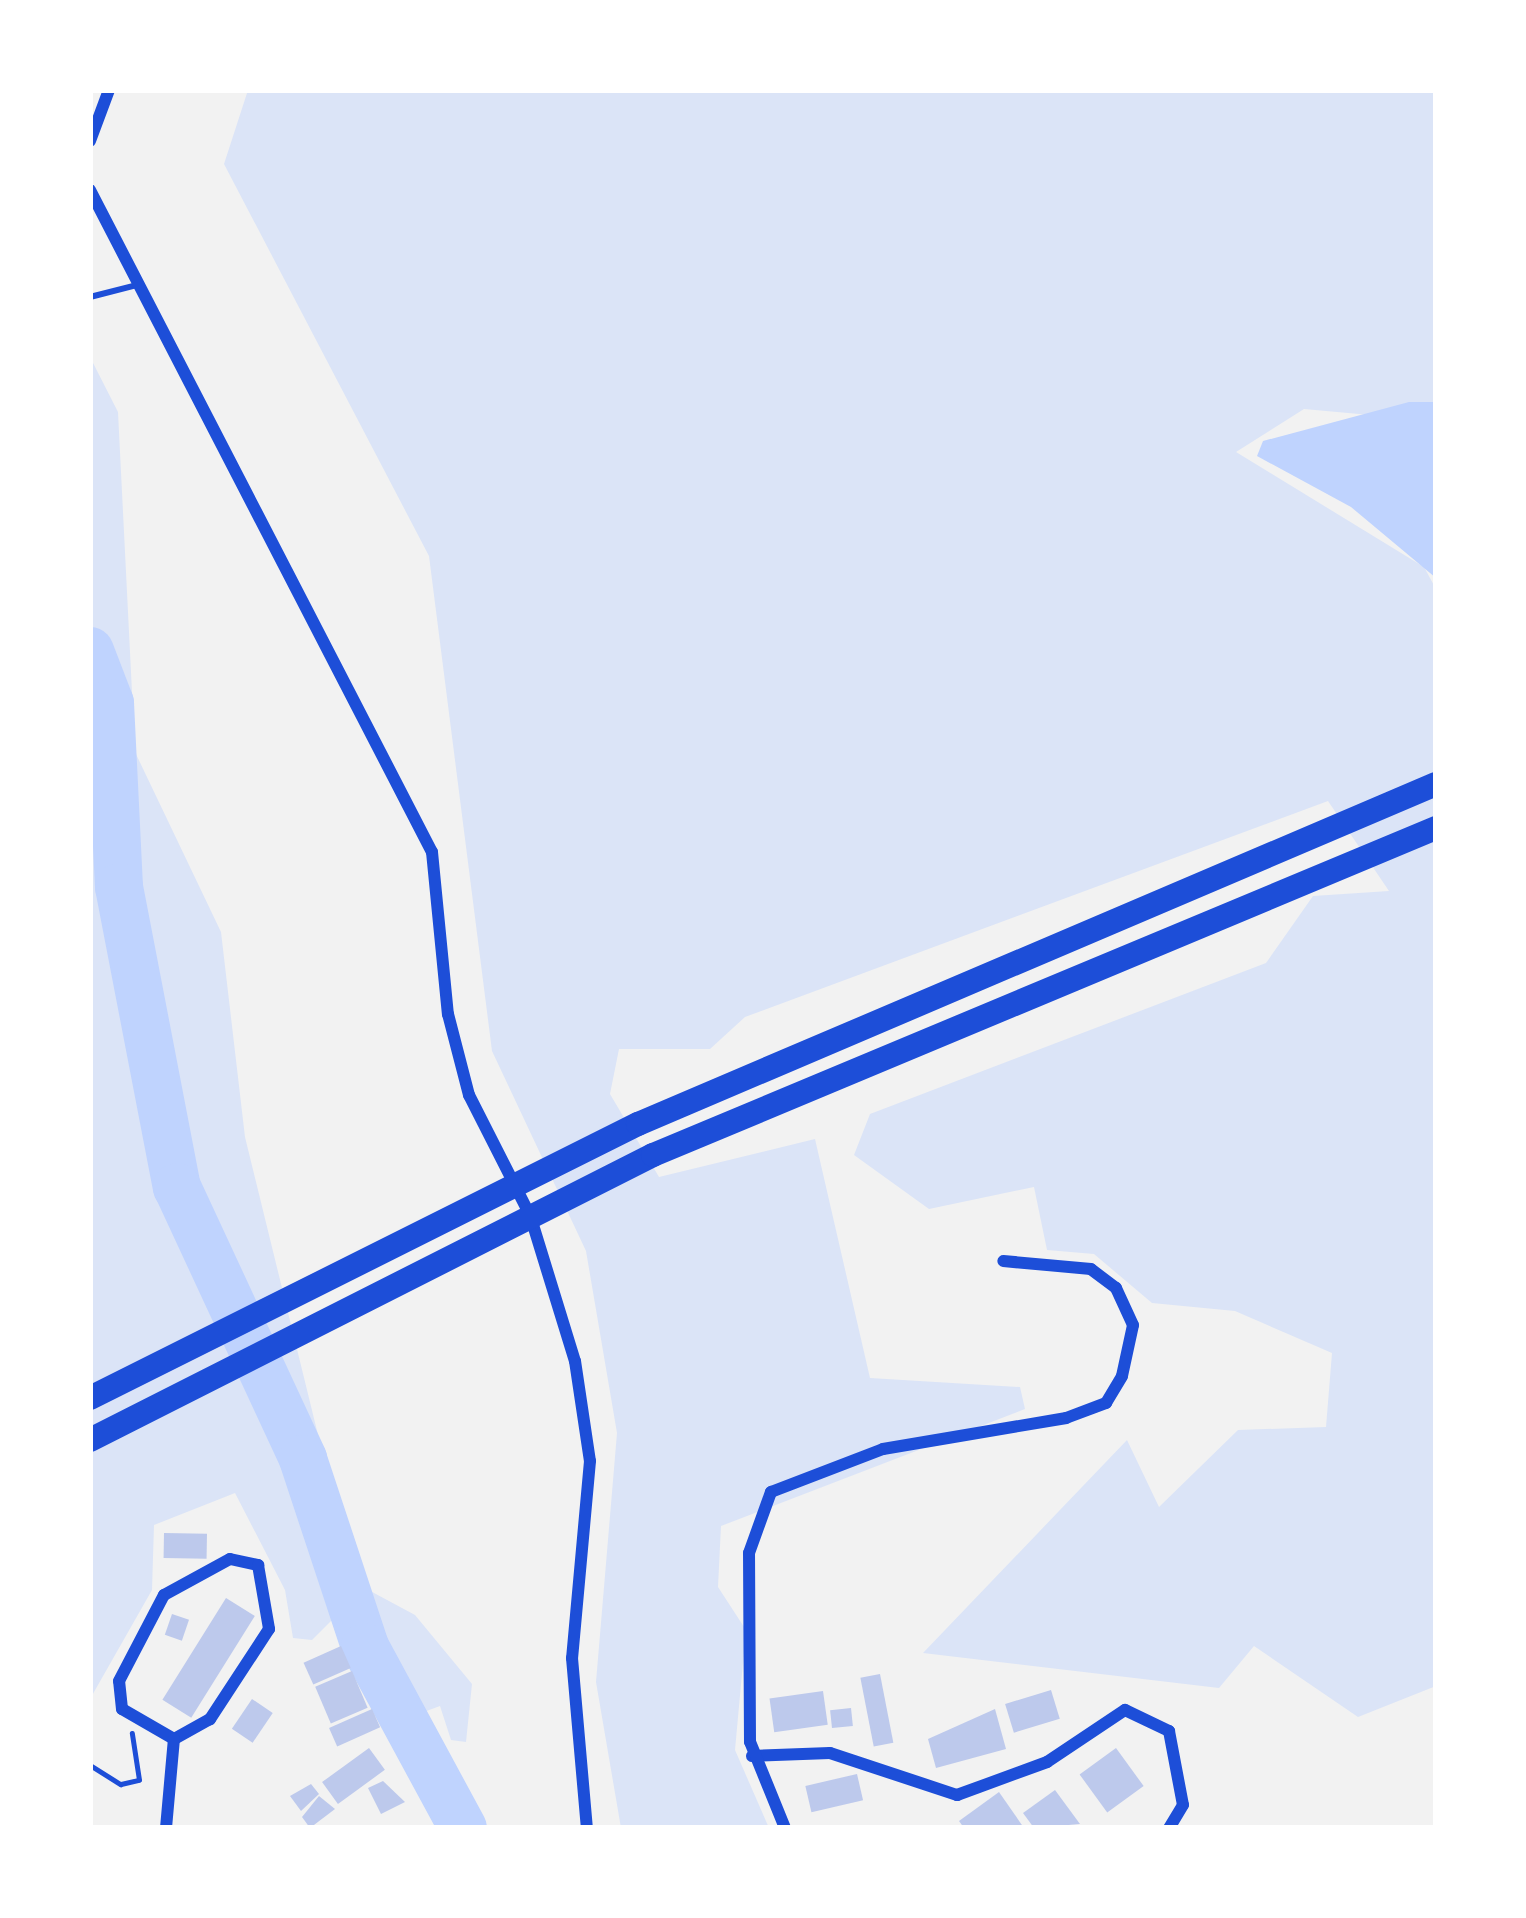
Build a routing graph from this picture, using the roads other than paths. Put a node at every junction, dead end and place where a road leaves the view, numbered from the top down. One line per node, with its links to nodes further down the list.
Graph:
1 (109, 90): 2 (street)
2 (90, 141)
3 (90, 190): 4 (street)
4 (140, 284): 5 (lane); 14 (street)
5 (90, 297)
6 (1436, 784): 9 (highway)
7 (1436, 828): 10 (highway)
8 (1003, 1261): 12 (street)
9 (90, 1398)
10 (90, 1440)
11 (174, 1738): 11 (street); 13 (street)
12 (752, 1756): 15 (street); 16 (street)
13 (166, 1828)
14 (587, 1828)
15 (785, 1828)
16 (1169, 1828)

